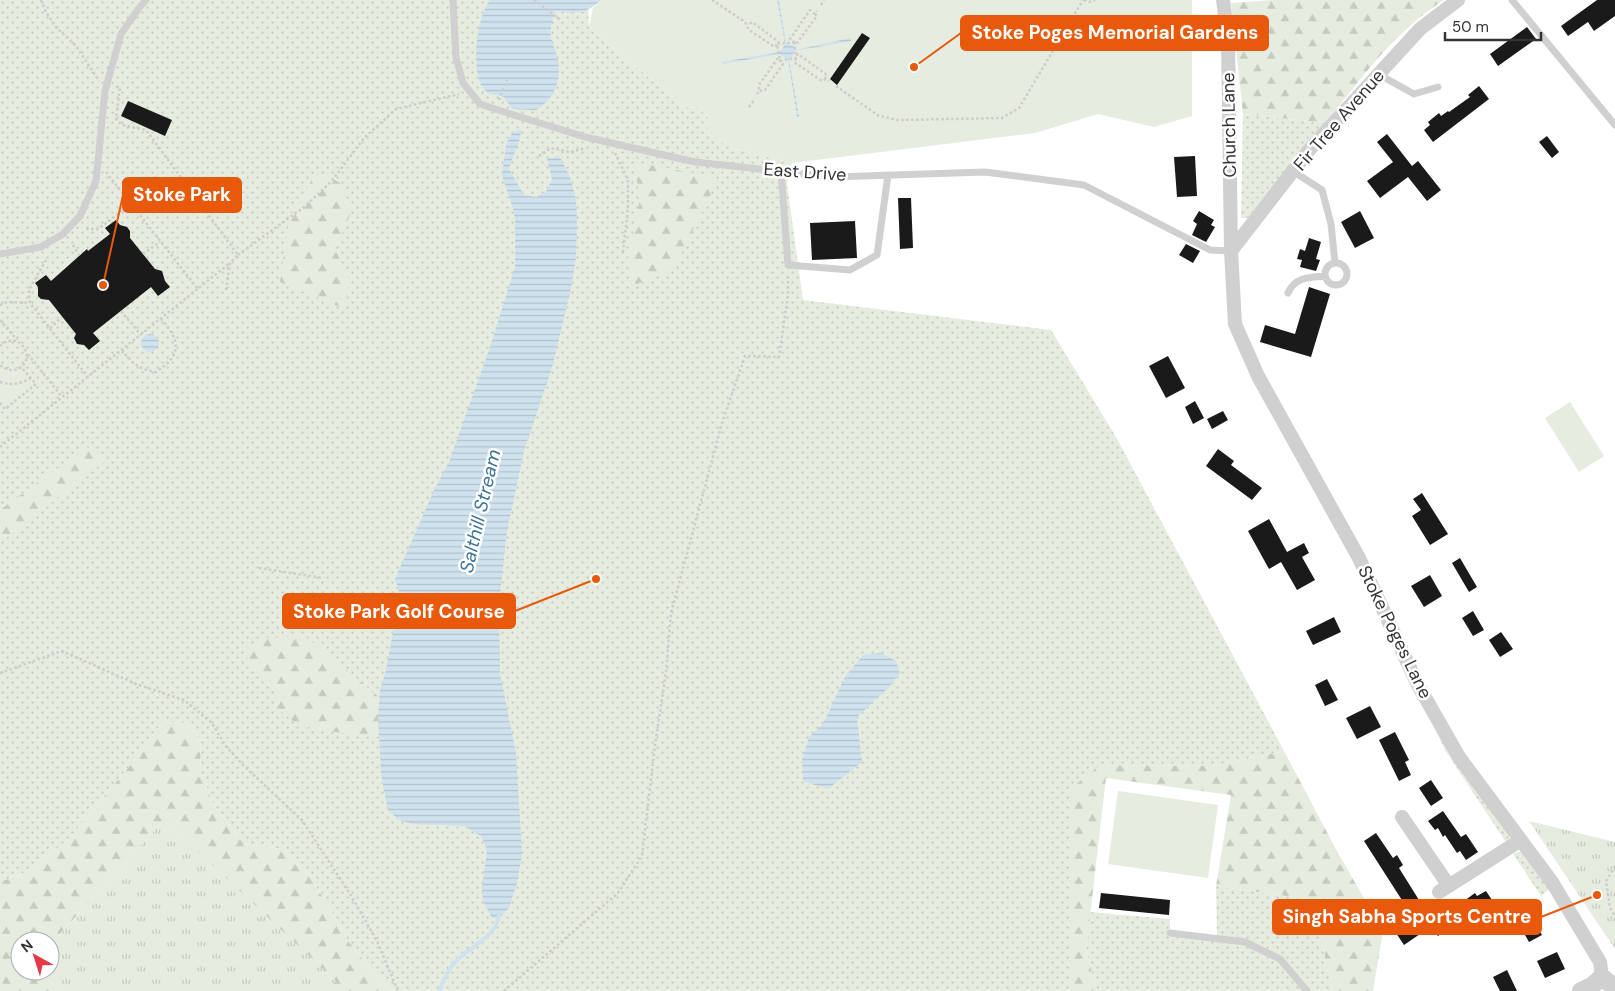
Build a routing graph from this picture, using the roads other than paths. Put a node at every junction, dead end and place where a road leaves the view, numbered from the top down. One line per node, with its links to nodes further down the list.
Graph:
1 (146, 0): 13 (lane)
2 (453, 0): 9 (lane, East Drive)
3 (1223, 0): 12 (street, Church Lane)
4 (1458, 0): 6 (street, Fir Tree Avenue)
5 (1512, 0): 8 (lane)
6 (1378, 74): 7 (lane); 10 (street, Fir Tree Avenue)
7 (1438, 87)
8 (1615, 125)
9 (781, 171): 11 (lane, East Drive); 11 (lane)
10 (1294, 172): 12 (street, Fir Tree Avenue); 14 (lane)
11 (888, 175): 12 (lane, East Drive)
12 (1231, 251): 18 (street, Stoke Poges Lane)
13 (0, 254)
14 (1335, 263): 15 (lane); 15 (lane)
15 (1325, 276): 16 (lane)
16 (1288, 293)
17 (1404, 826): 18 (street)
18 (1521, 840): 20 (street, Stoke Poges Lane)
19 (1170, 933): 21 (lane)
20 (1608, 982): 22 (street)
21 (1307, 991)
22 (1581, 991)

